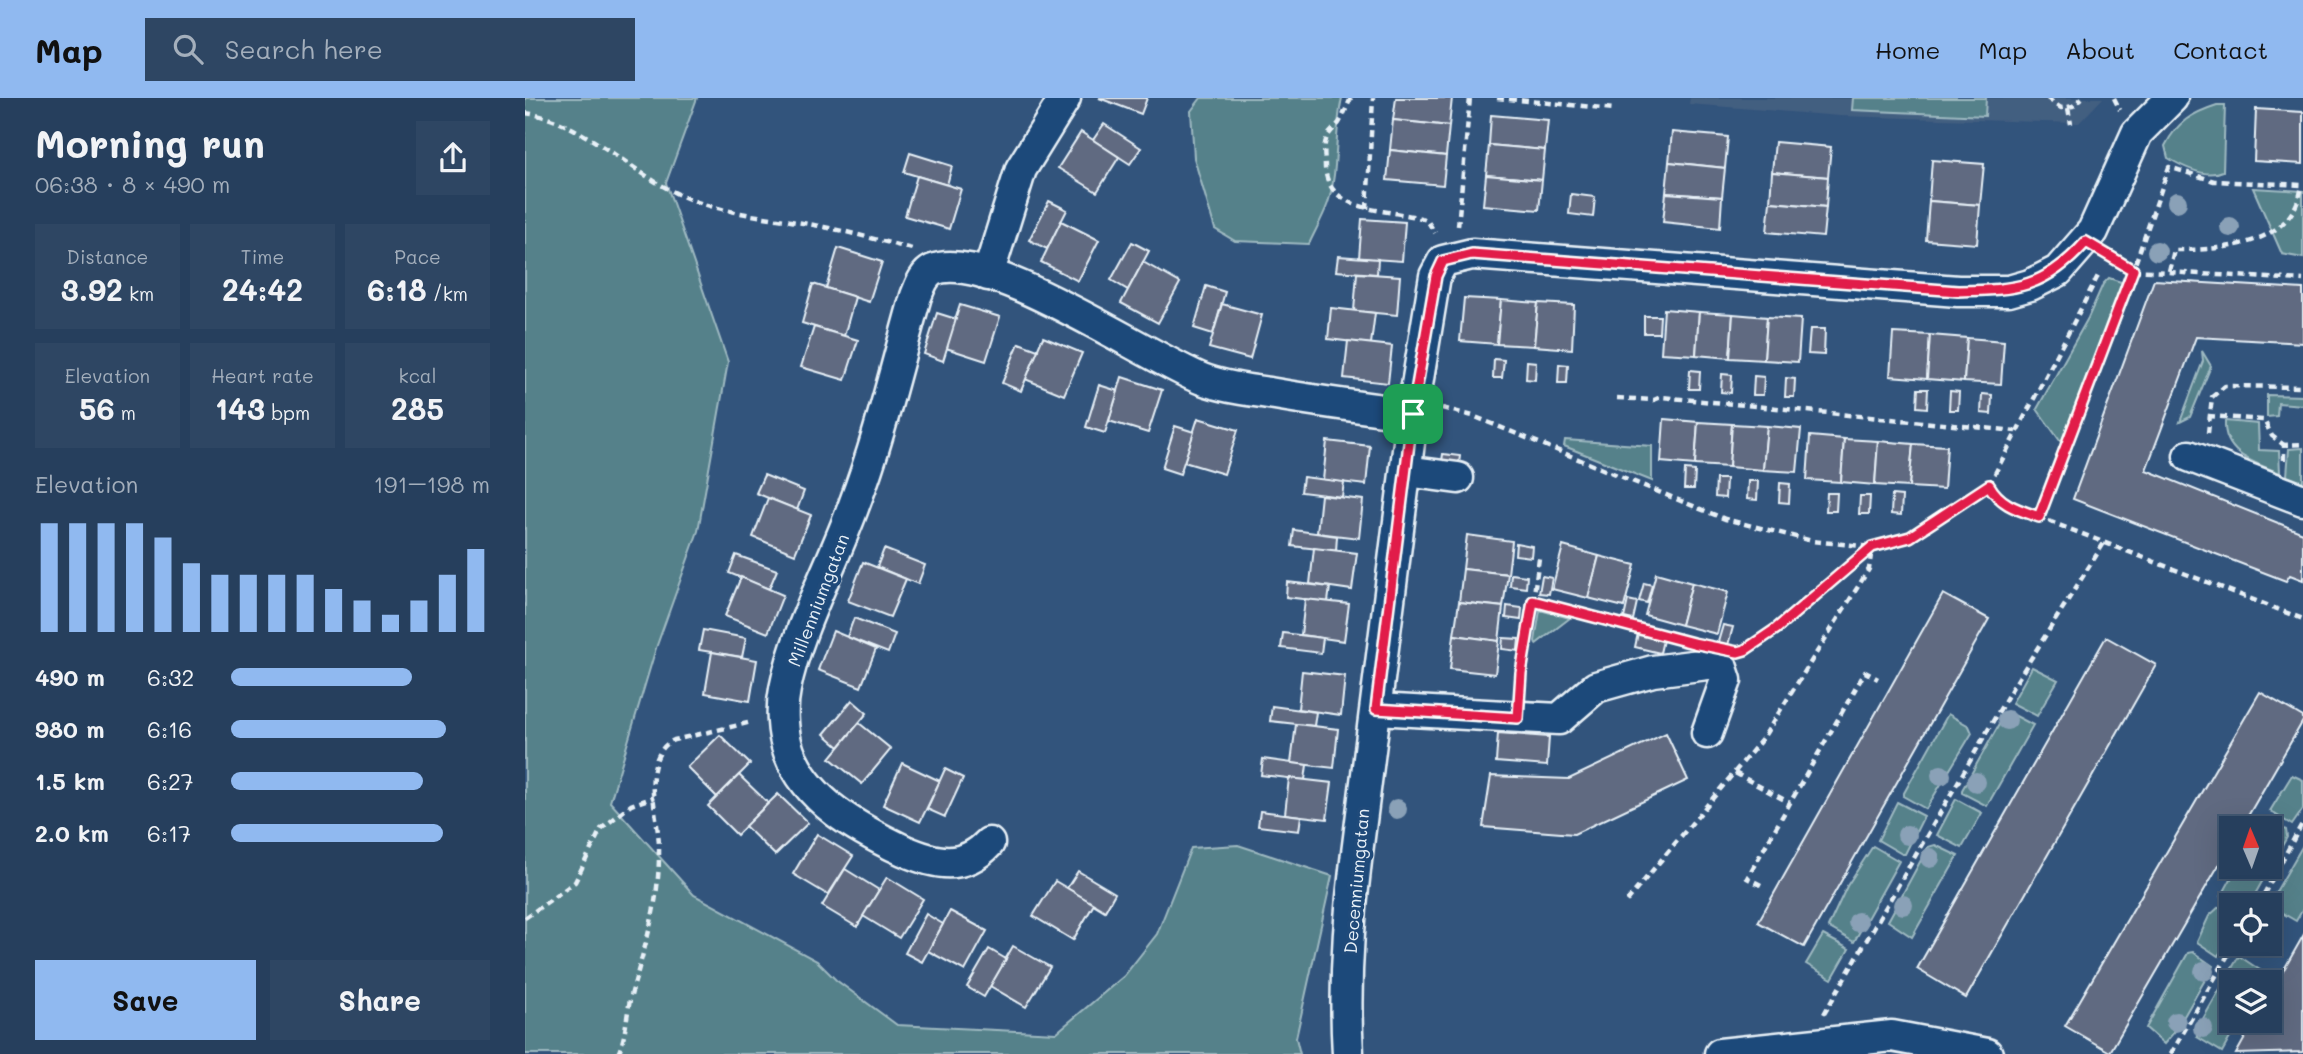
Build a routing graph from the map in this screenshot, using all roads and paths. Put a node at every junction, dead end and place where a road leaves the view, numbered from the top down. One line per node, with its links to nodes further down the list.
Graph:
1 (1065, 98): 20 (street)
2 (1351, 98): 14 (path)
3 (1373, 98): 14 (path)
4 (1470, 98): 16 (path)
5 (1497, 98): 10 (path)
6 (2047, 98): 9 (path)
7 (2081, 98): 9 (path)
8 (2172, 98): 15 (street)
9 (2067, 107): 12 (path)
10 (1614, 109)
11 (525, 113): 17 (path)
12 (2071, 124)
13 (2303, 185): 18 (path); 19 (path)
14 (1367, 209): 16 (path)
15 (2097, 249): 16 (street); 18 (path); 26 (path)
16 (1454, 256): 24 (street, Decenniumgatan)
17 (939, 268): 20 (street); 44 (street, Millenniumgatan)
18 (2133, 270): 19 (path); 34 (path)
19 (2169, 271): 21 (path)
20 (988, 275): 24 (street)
21 (2303, 280)
22 (2303, 387): 25 (path)
23 (1617, 398): 26 (path)
24 (1414, 409): 30 (street, Decenniumgatan); 36 (path)
25 (2208, 416): 27 (path); 29 (path)
26 (2016, 431): 32 (path)
27 (2284, 445)
28 (2189, 456): 29 (street)
29 (2217, 467): 33 (street)
30 (1406, 471): 31 (street); 43 (street, Decenniumgatan)
31 (1458, 478)
32 (1989, 485): 34 (path); 36 (path)
33 (2303, 500)
34 (2039, 517): 35 (path)
35 (2104, 543): 39 (path); 57 (path)
36 (1872, 547): 41 (path); 47 (path)
37 (1539, 558): 38 (path)
38 (1533, 601): 40 (path); 45 (path)
39 (2303, 620)
40 (1680, 640)
41 (1738, 652)
42 (1878, 679): 49 (path)
43 (1376, 709): 45 (street); 59 (street, Decenniumgatan)
44 (783, 714): 48 (path); 51 (street, Millenniumgatan)
45 (1518, 718): 46 (street)
46 (1707, 733)
47 (1735, 773): 49 (path); 54 (path)
48 (654, 797): 55 (path); 58 (path)
49 (1790, 803): 52 (path)
50 (2303, 822): 53 (path)
51 (989, 843)
52 (1761, 885)
53 (2264, 893)
54 (1627, 901)
55 (525, 918)
56 (2228, 956): 62 (path)
57 (1808, 1044): 60 (street); 61 (street)
58 (618, 1054)
59 (1349, 1054)
60 (1720, 1054)
61 (1987, 1054)
62 (2171, 1054)

